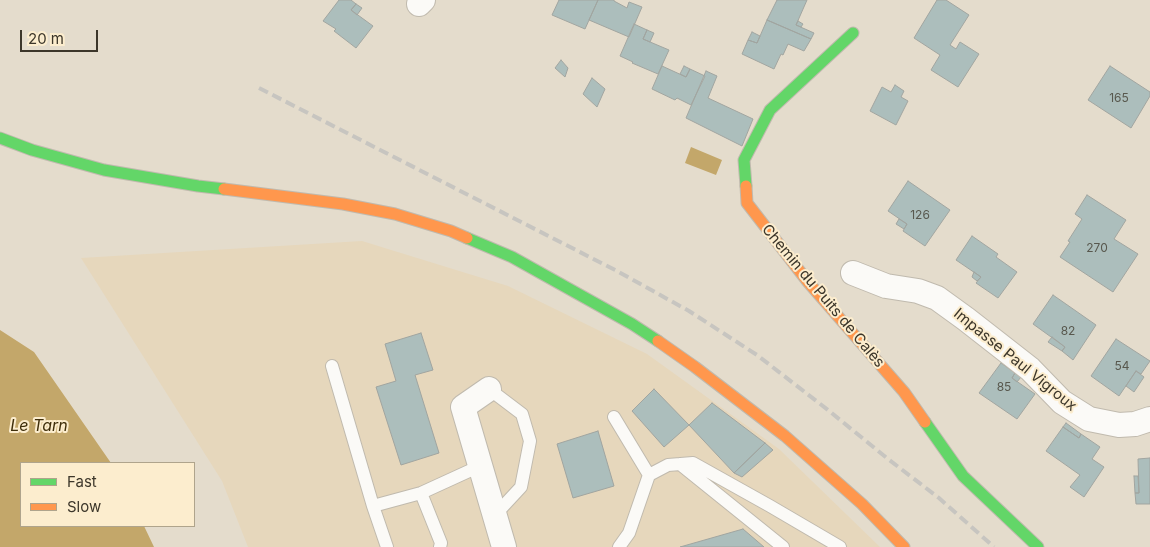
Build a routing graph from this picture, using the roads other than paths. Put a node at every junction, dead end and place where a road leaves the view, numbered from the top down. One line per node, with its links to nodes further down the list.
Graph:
1 (853, 33): 21 (main road, Chemin du Puits de Calès)
2 (0, 138): 20 (main road)
3 (853, 273): 7 (street, Impasse Paul Vigroux)
4 (332, 366): 12 (lane)
5 (489, 389): 9 (street); 13 (lane)
6 (614, 418): 10 (lane)
7 (1150, 419)
8 (680, 464): 10 (lane); 18 (lane); 19 (lane)
9 (480, 466): 11 (lane); 13 (street)
10 (650, 475): 17 (lane)
11 (421, 493): 12 (lane); 15 (lane)
12 (373, 506): 14 (lane)
13 (495, 515): 16 (street)
14 (387, 547)
15 (440, 547)
16 (504, 547)
17 (619, 547)
18 (783, 547)
19 (840, 547)
20 (904, 547)
21 (1038, 547)

